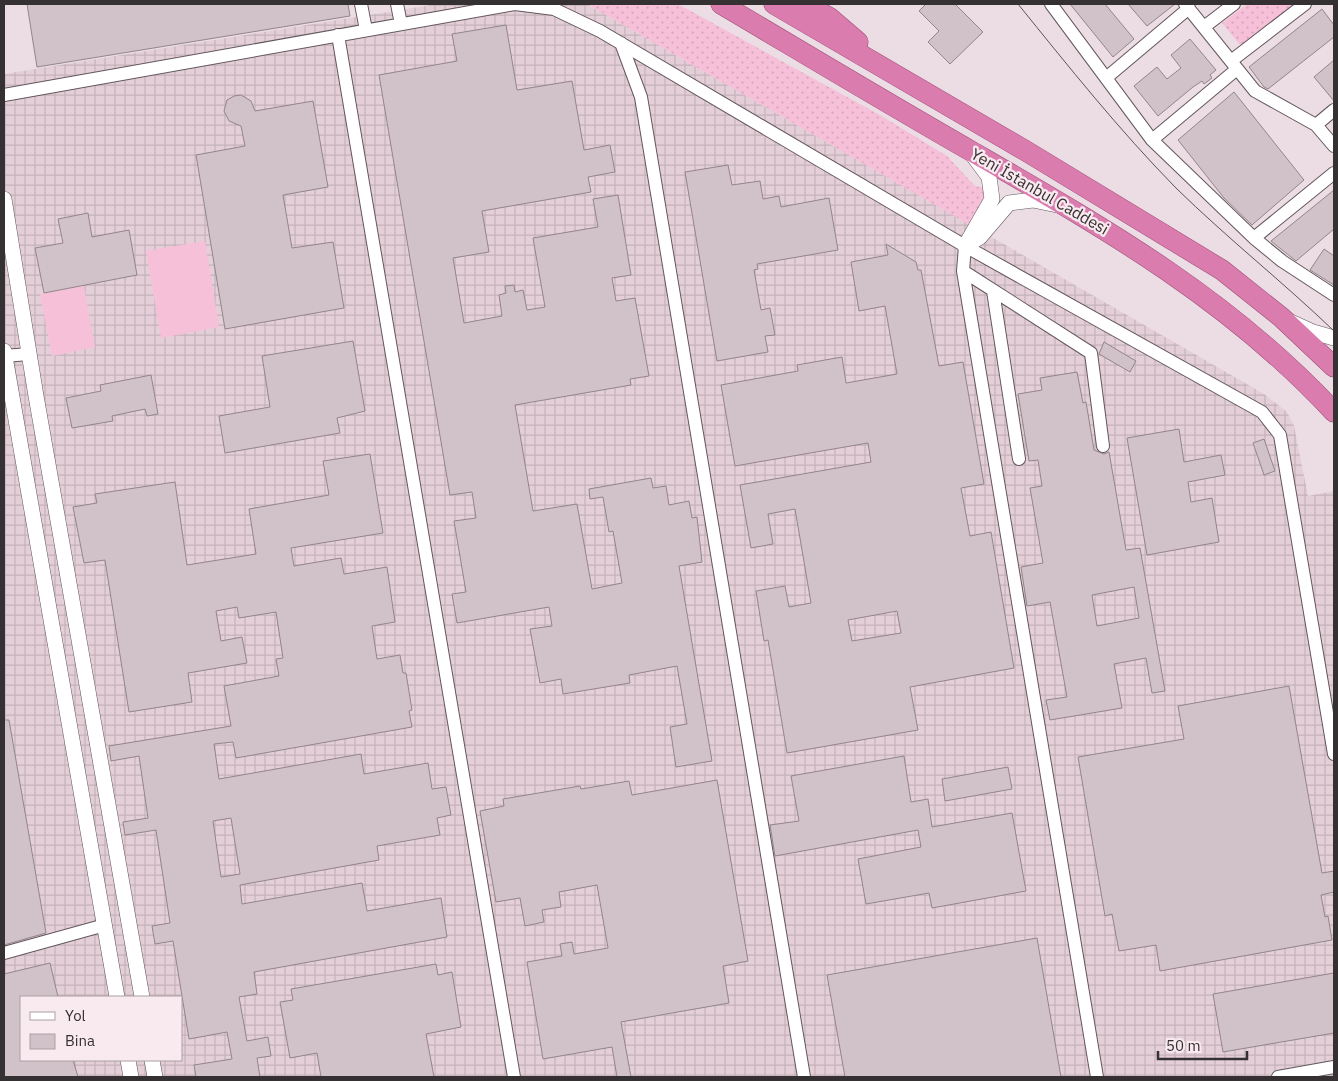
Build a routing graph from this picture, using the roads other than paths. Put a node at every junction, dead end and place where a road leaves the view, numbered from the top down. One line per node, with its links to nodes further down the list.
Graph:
1 (362, 4): 12 (street)
2 (398, 4): 10 (street)
3 (721, 4): 23 (highway, Yeni İstanbul Caddesi)
4 (774, 4): 16 (highway)
5 (805, 4): 16 (highway)
6 (1051, 4): 17 (street)
7 (1234, 4): 11 (street)
8 (1305, 4): 15 (street)
9 (1187, 6): 11 (street); 17 (street)
10 (401, 24): 12 (street); 14 (street)
11 (1204, 27): 15 (street)
12 (366, 30): 13 (street)
13 (338, 35): 18 (street); 51 (street)
14 (621, 43): 28 (street); 52 (street)
15 (1234, 65): 20 (street); 21 (street)
16 (895, 75): 32 (highway, Yeni İstanbul Caddesi)
17 (1106, 78): 21 (street)
18 (4, 95)
19 (1334, 110): 20 (street)
20 (1316, 124): 22 (street)
21 (1152, 140): 27 (street)
22 (1334, 146)
23 (970, 150): 26 (highway, Yeni İstanbul Caddesi); 28 (street)
24 (1334, 173): 27 (street)
25 (4, 199): 34 (street)
26 (1070, 208): 28 (street); 37 (highway, Yeni İstanbul Caddesi)
27 (1254, 238): 31 (street)
28 (965, 246): 29 (street); 40 (street)
29 (963, 271): 30 (street); 53 (street)
30 (993, 291): 38 (street); 39 (street)
31 (1334, 295)
32 (1281, 317): 33 (street); 36 (highway, Yeni İstanbul Caddesi)
33 (1334, 338)
34 (29, 354): 35 (street); 45 (street)
35 (4, 355): 42 (street)
36 (1334, 367)
37 (1334, 412)
38 (1103, 446)
39 (1019, 459)
40 (1328, 680): 41 (street)
41 (1334, 754)
42 (105, 925): 43 (street); 44 (street)
43 (4, 953)
44 (117, 996)
45 (142, 996)
46 (128, 1061): 49 (street)
47 (152, 1061): 50 (street)
48 (1334, 1066): 54 (street)
49 (131, 1077)
50 (155, 1077)
51 (514, 1077)
52 (804, 1077)
53 (1098, 1077)
54 (1278, 1077)

